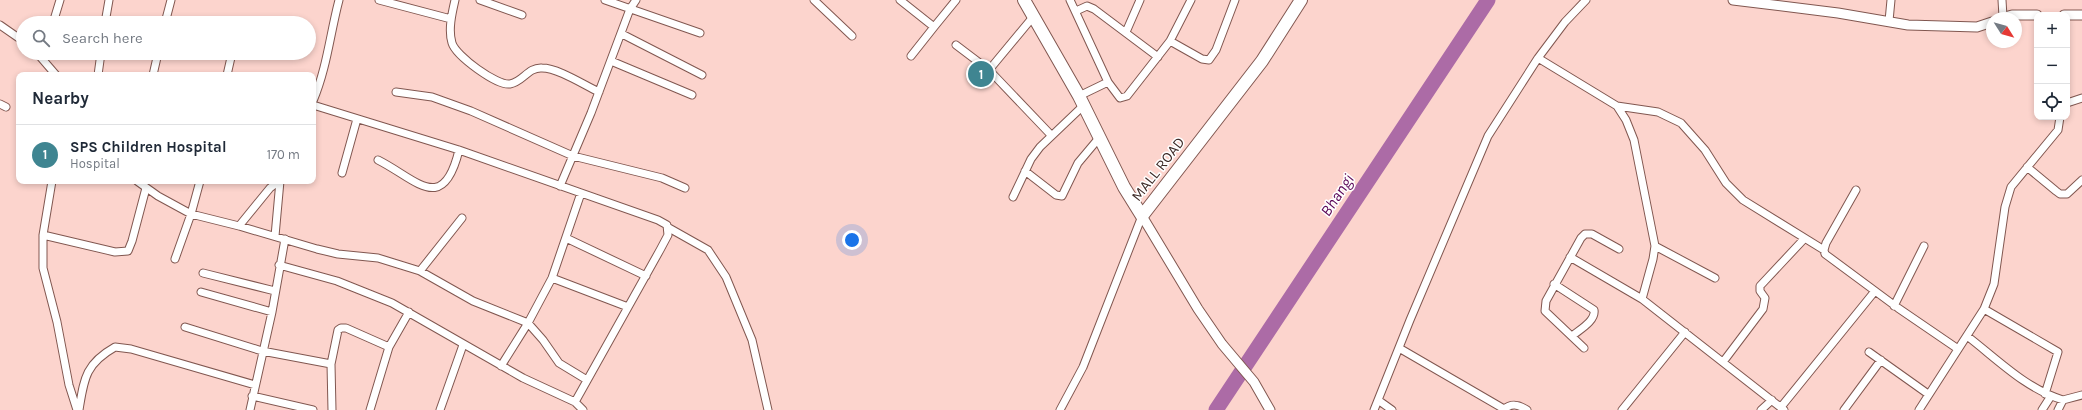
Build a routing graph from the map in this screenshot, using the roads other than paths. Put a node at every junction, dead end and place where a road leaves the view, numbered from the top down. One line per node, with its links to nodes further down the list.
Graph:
1 (59, 0): 30 (street)
2 (109, 0): 31 (street)
3 (171, 0): 32 (street)
4 (339, 0): 62 (street)
5 (379, 0): 35 (street)
6 (455, 0): 35 (street)
7 (480, 0): 26 (street)
8 (605, 0): 23 (street)
9 (636, 0): 23 (street)
10 (814, 0): 43 (street)
11 (900, 0): 39 (street)
12 (956, 0): 39 (street)
13 (1024, 0): 34 (highway, MALL ROAD)
14 (1070, 0): 24 (street)
15 (1140, 0): 40 (street)
16 (1191, 0): 45 (street)
17 (1235, 0): 45 (street)
18 (1300, 0): 94 (highway, MALL ROAD)
19 (1586, 0): 49 (street)
20 (1733, 0): 36 (main road)
21 (1891, 0): 36 (street)
22 (2002, 0): 25 (street)
23 (630, 9): 41 (street); 42 (street)
24 (1076, 11): 40 (street); 61 (street)
25 (2002, 12)
26 (522, 15)
27 (2022, 15): 28 (main road)
28 (2034, 15)
29 (2070, 15): 33 (main road)
30 (55, 16)
31 (106, 16)
32 (167, 16)
33 (2082, 16)
34 (1033, 17): 55 (street); 67 (highway, MALL ROAD)
35 (451, 19): 64 (street)
36 (1889, 21): 37 (main road)
37 (1986, 24)
38 (1, 27): 44 (street)
39 (934, 27): 47 (street)
40 (1126, 32): 48 (street)
41 (700, 33)
42 (622, 34): 54 (street); 60 (street)
43 (852, 36)
44 (16, 37)
45 (1170, 41): 48 (street)
46 (956, 45): 55 (street)
47 (911, 56)
48 (1158, 57): 61 (street)
49 (1538, 58): 70 (street); 132 (street)
50 (45, 60): 56 (street)
51 (100, 60): 57 (street)
52 (156, 60): 58 (street)
53 (230, 60): 59 (street)
54 (611, 61): 64 (street); 65 (street)
55 (989, 70): 73 (street)
56 (54, 72)
57 (98, 72)
58 (154, 72)
59 (228, 72)
60 (702, 75)
61 (1108, 82): 67 (street)
62 (316, 92)
63 (396, 92): 76 (street)
64 (599, 92): 76 (street)
65 (692, 95)
66 (2082, 98): 68 (street)
67 (1081, 101): 73 (street); 74 (highway, MALL ROAD)
68 (2070, 102)
69 (316, 106): 71 (street)
70 (1616, 106): 102 (street); 103 (street)
71 (357, 120): 75 (street); 80 (street)
72 (2060, 120): 78 (street)
73 (1051, 135): 79 (street)
74 (1099, 138): 79 (street); 94 (highway, MALL ROAD)
75 (459, 150): 77 (street); 87 (street)
76 (573, 156): 87 (street); 89 (street)
77 (378, 160)
78 (2027, 167): 81 (street); 122 (street)
79 (1025, 171): 92 (street)
80 (342, 173)
81 (2082, 180)
82 (52, 184): 98 (street)
83 (141, 184): 88 (street)
84 (199, 184): 93 (street)
85 (275, 184): 96 (street)
86 (279, 184): 99 (street)
87 (560, 186): 91 (street)
88 (146, 188): 93 (street); 98 (street)
89 (685, 188)
90 (1856, 190): 106 (street)
91 (581, 193): 97 (street); 100 (street)
92 (1013, 197)
93 (191, 214): 96 (street); 108 (street)
94 (1142, 216): 161 (street); 162 (main road)
95 (462, 218): 110 (street)
96 (239, 226): 99 (street)
97 (669, 228): 112 (street); 160 (street)
98 (43, 235): 153 (street)
99 (275, 236): 101 (street)
100 (566, 238): 112 (street); 113 (street)
101 (285, 239): 109 (street); 110 (street)
102 (1804, 239): 106 (street); 138 (street)
103 (1655, 246): 114 (street); 119 (street)
104 (1924, 246): 120 (street)
105 (1619, 249): 107 (street)
106 (1824, 250): 117 (street)
107 (1570, 257): 115 (street); 119 (street)
108 (175, 259)
109 (279, 265): 116 (street); 124 (street)
110 (420, 271): 125 (street)
111 (204, 273): 116 (street)
112 (646, 276): 121 (street)
113 (552, 278): 121 (street); 125 (street)
114 (1715, 278)
115 (1554, 284): 128 (street); 128 (street)
116 (276, 291): 123 (street)
117 (1875, 291): 120 (street); 152 (street)
118 (201, 292): 123 (street)
119 (1642, 299): 127 (street)
120 (1894, 306): 134 (street)
121 (628, 307): 141 (street)
122 (1984, 309): 129 (street); 144 (street)
123 (272, 312): 135 (street)
124 (409, 312): 130 (street); 131 (street)
125 (528, 323): 140 (street); 141 (street)
126 (185, 327): 135 (street)
127 (1685, 332): 138 (street); 166 (street)
128 (1572, 336): 133 (street)
129 (1967, 336): 134 (street); 144 (street)
130 (463, 345): 140 (street); 158 (street)
131 (389, 347): 139 (street); 157 (street)
132 (1400, 348): 147 (street); 151 (street)
133 (1584, 348)
134 (1958, 349): 143 (street)
135 (262, 350): 139 (street); 142 (street)
136 (1868, 352): 137 (street)
137 (1881, 360): 143 (street); 168 (street)
138 (1723, 362): 148 (street)
139 (331, 364): 156 (street)
140 (502, 366): 150 (street)
141 (587, 380): 150 (street)
142 (255, 385): 146 (street); 153 (street)
143 (1928, 394): 169 (street)
144 (2048, 395): 149 (street); 170 (street)
145 (2082, 395): 149 (street)
146 (252, 396): 154 (street); 155 (street)
147 (1378, 400): 163 (street); 164 (street)
148 (1772, 400): 152 (street); 167 (street)
149 (2063, 400): 171 (street)
150 (575, 402): 159 (street)
151 (1504, 409): 165 (street)
152 (1782, 409)
153 (78, 410)
154 (250, 410)
155 (313, 410)
156 (332, 410)
157 (370, 410)
158 (440, 410)
159 (583, 410)
160 (768, 410)
161 (1060, 410)
162 (1270, 410)
163 (1374, 410)
164 (1392, 410)
165 (1527, 410)
166 (1622, 410)
167 (1761, 410)
168 (1844, 410)
169 (1919, 410)
170 (2042, 410)
171 (2058, 410)

